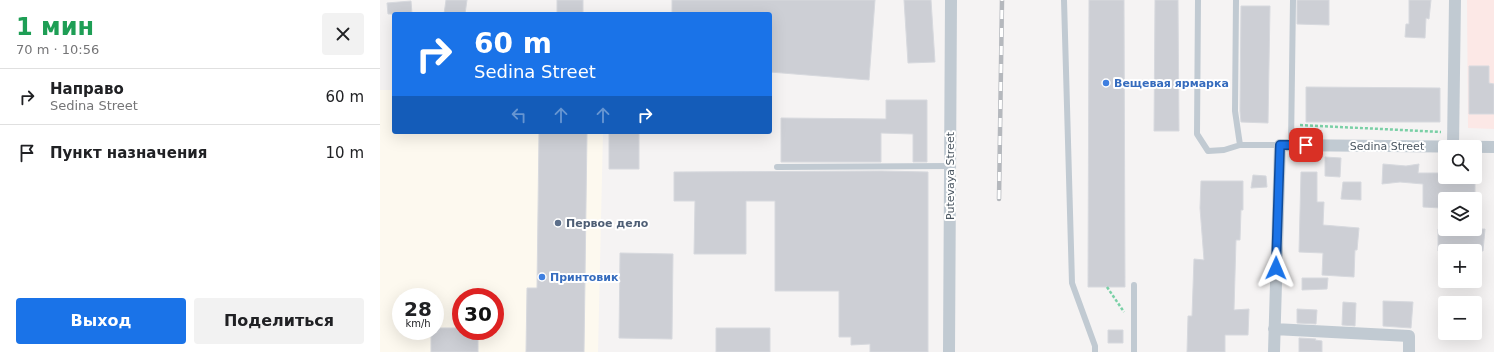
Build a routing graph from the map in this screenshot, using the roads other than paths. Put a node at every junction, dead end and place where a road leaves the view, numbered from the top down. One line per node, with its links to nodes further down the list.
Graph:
1 (951, 0): 13 (street, Putevaya Street)
2 (1064, 0): 18 (lane)
3 (1198, 0): 8 (lane)
4 (1236, 0): 8 (lane)
5 (1293, 0): 9 (lane)
6 (1455, 0): 7 (street)
7 (1453, 140)
8 (1240, 145): 9 (lane)
9 (1286, 145): 10 (street, Sedina Street); 16 (street)
10 (1438, 146)
11 (1482, 147): 12 (street, Sedina Street)
12 (1494, 147)
13 (950, 166): 14 (lane); 17 (street, Putevaya Street)
14 (777, 167)
15 (1134, 285): 19 (lane)
16 (1274, 329): 20 (street); 21 (street)
17 (949, 352)
18 (1095, 352)
19 (1134, 352)
20 (1274, 352)
21 (1409, 352)

